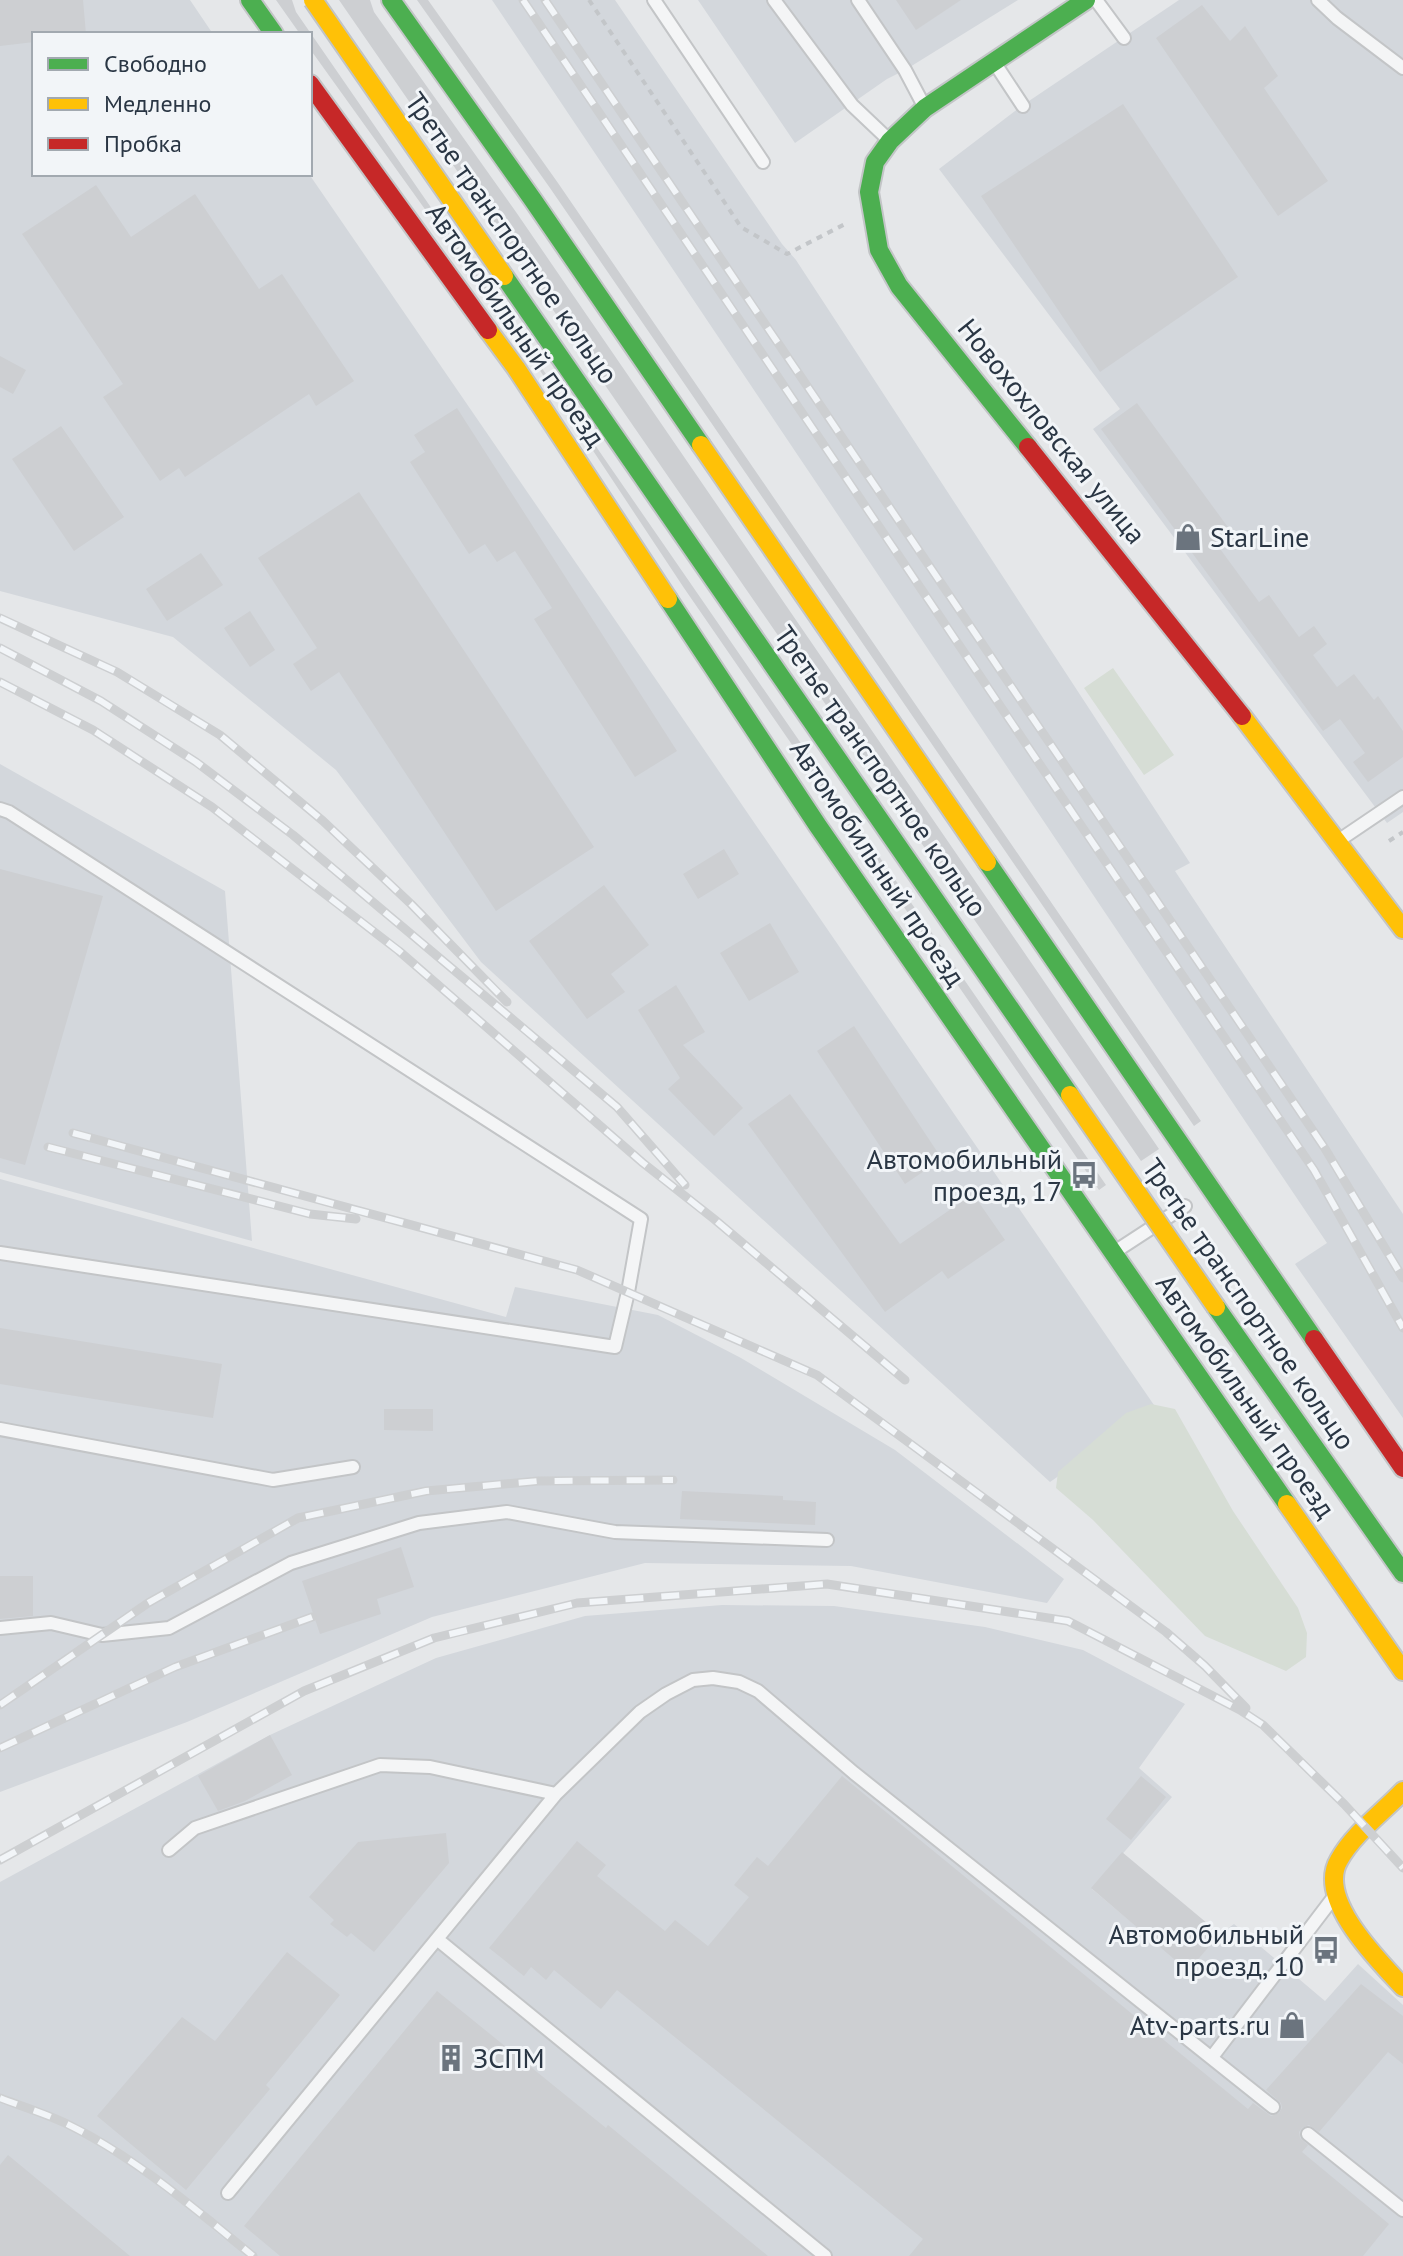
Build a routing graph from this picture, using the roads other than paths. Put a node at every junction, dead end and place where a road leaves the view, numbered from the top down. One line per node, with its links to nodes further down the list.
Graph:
1 (250, 0): 10 (main road)
2 (313, 0): 30 (main road, Третье транспортное кольцо, bridge)
3 (391, 0): 28 (main road, Третье транспортное кольцо)
4 (654, 0): 18 (lane)
5 (774, 0): 17 (lane)
6 (858, 0): 16 (lane)
7 (1086, 0): 12 (main road, Новохохловская улица)
8 (1096, 0): 11 (lane)
9 (1318, 0): 13 (lane)
10 (273, 32)
11 (1124, 38)
12 (994, 62): 15 (lane); 16 (main road, Новохохловская улица)
13 (1403, 68)
14 (312, 87): 25 (main road, Автомобильный проезд)
15 (1023, 106)
16 (925, 108): 17 (main road, Новохохловская улица)
17 (890, 141): 21 (main road, Новохохловская улица)
18 (763, 162)
19 (1403, 797): 21 (lane)
20 (0, 809): 24 (lane)
21 (1338, 841): 22 (main road, Новохохловская улица)
22 (1403, 929)
23 (1185, 1206): 25 (lane)
24 (0, 1253)
25 (1113, 1253): 32 (main road, Автомобильный проезд)
26 (0, 1429): 27 (lane)
27 (353, 1467)
28 (1403, 1468)
29 (827, 1540): 31 (lane)
30 (1403, 1573)
31 (0, 1628)
32 (1403, 1671)
33 (1403, 1791): 36 (main road)
34 (556, 1794): 35 (lane); 37 (lane); 39 (lane)
35 (169, 1850)
36 (1336, 1894): 38 (main road); 39 (lane)
37 (437, 1939): 42 (lane); 44 (lane)
38 (1403, 1987)
39 (1212, 2057): 40 (lane)
40 (1273, 2107)
41 (1308, 2134): 43 (lane)
42 (228, 2193)
43 (1403, 2210)
44 (825, 2256)

